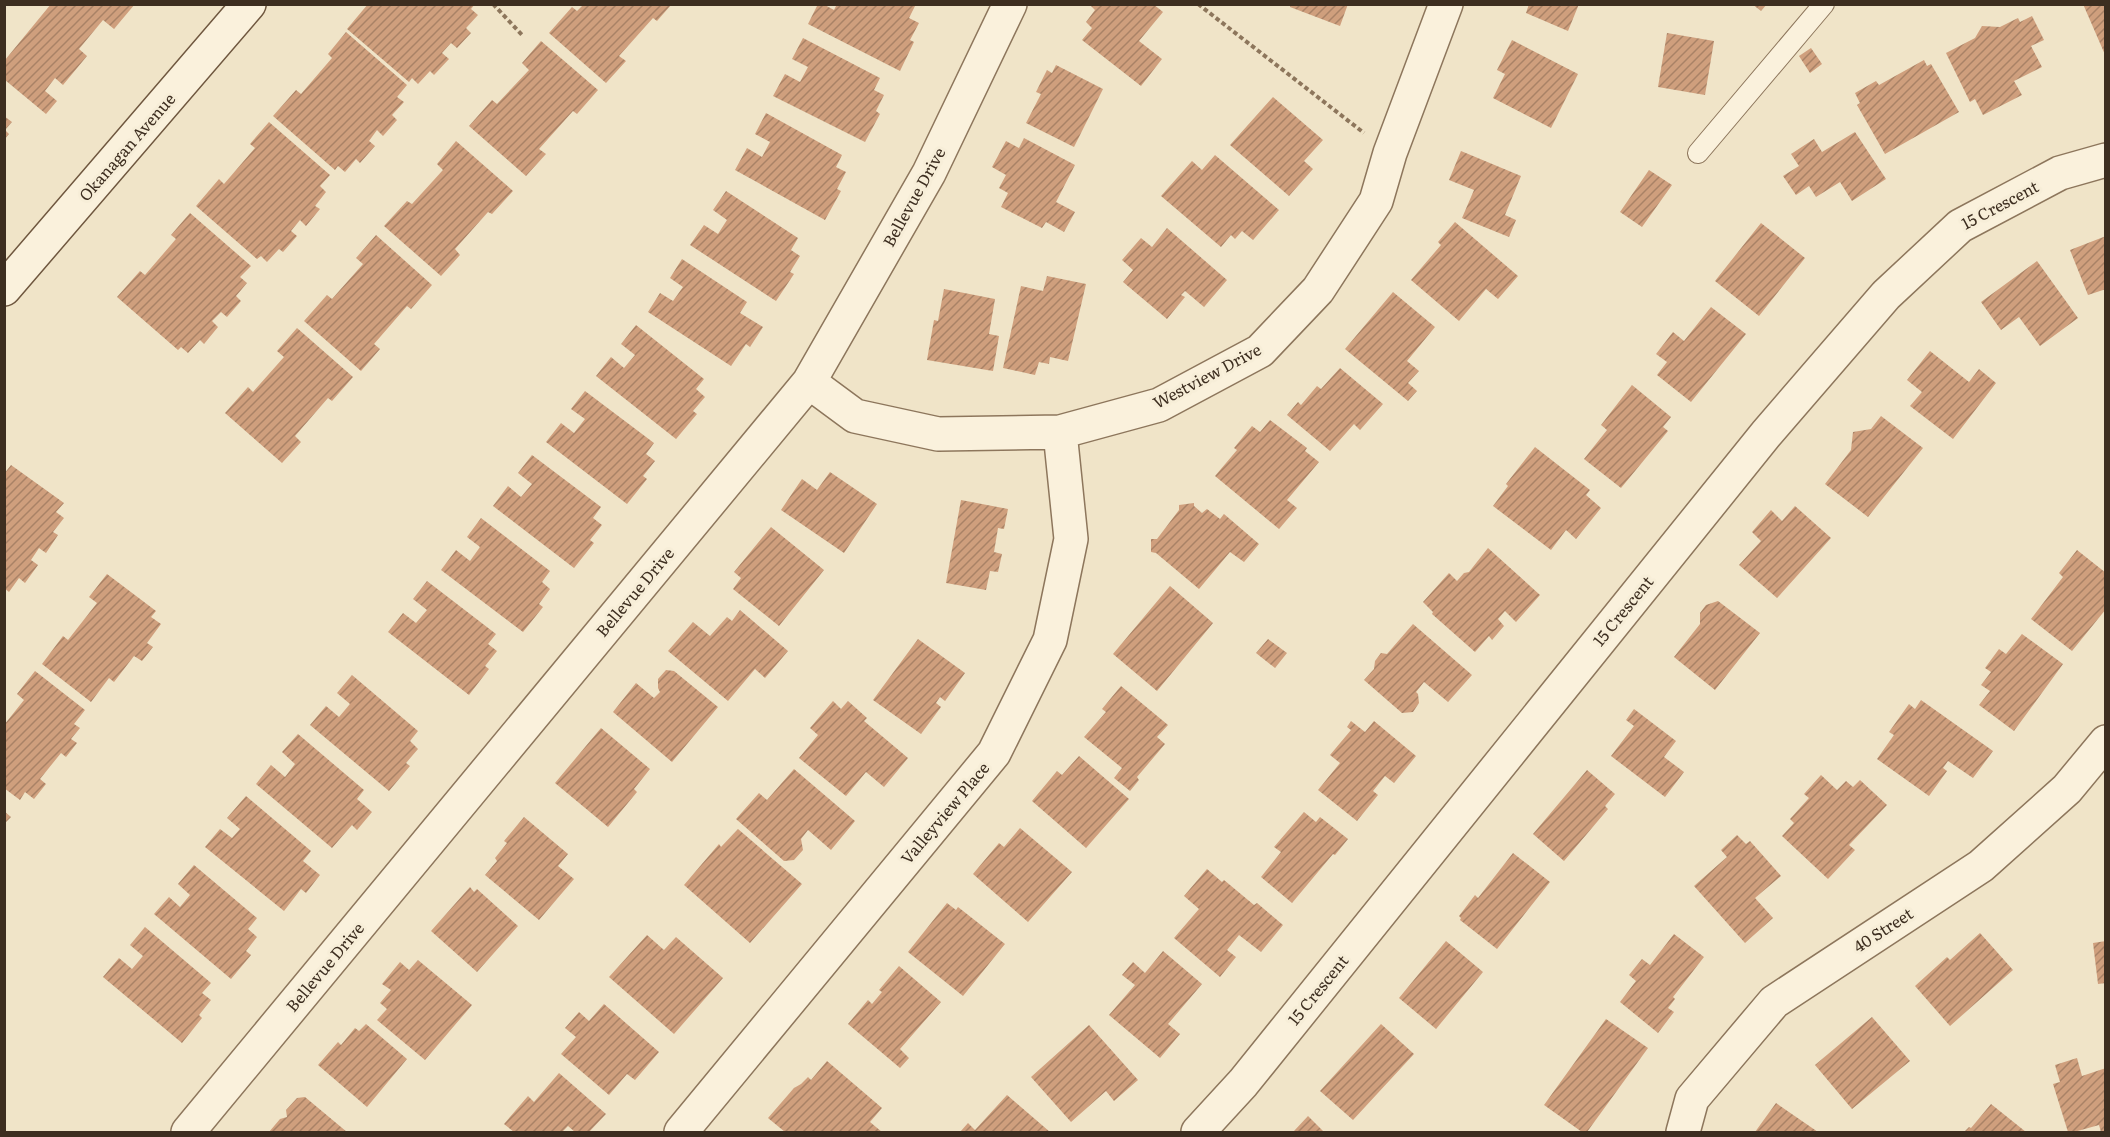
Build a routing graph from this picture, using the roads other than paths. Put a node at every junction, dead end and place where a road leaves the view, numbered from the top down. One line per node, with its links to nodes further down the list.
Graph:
1 (249, 4): 7 (street, Okanagan Avenue)
2 (1010, 4): 8 (street, Bellevue Drive)
3 (1446, 4): 9 (street, Westview Drive)
4 (1824, 4): 5 (lane)
5 (1698, 153)
6 (2106, 160): 13 (street, 15 Crescent)
7 (4, 289)
8 (809, 382): 9 (street, Westview Drive); 11 (street, Bellevue Drive)
9 (1060, 432): 12 (street, Valleyview Place)
10 (2106, 742): 14 (street, 40 Street)
11 (188, 1132)
12 (681, 1132)
13 (1198, 1132)
14 (1683, 1132)

